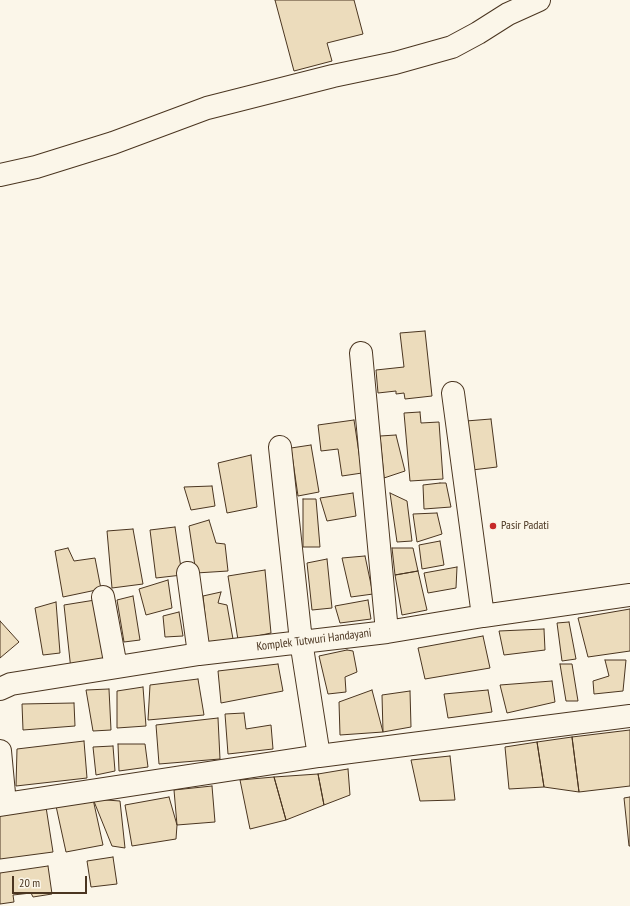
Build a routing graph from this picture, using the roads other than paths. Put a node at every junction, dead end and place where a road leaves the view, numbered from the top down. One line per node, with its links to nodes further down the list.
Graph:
1 (539, 0): 2 (street)
2 (0, 175)
3 (361, 353): 10 (street)
4 (453, 394): 9 (street)
5 (280, 447): 11 (street)
6 (188, 573): 12 (street)
7 (630, 595): 9 (street, Komplek Tutwuri Handayani)
8 (103, 597): 13 (street)
9 (483, 616): 10 (street, Komplek Tutwuri Handayani)
10 (387, 632): 11 (street, Komplek Tutwuri Handayani)
11 (301, 641): 12 (street, Komplek Tutwuri Handayani); 17 (street)
12 (199, 654): 13 (street, Komplek Tutwuri Handayani)
13 (116, 667): 14 (street, Komplek Tutwuri Handayani)
14 (0, 689)
15 (630, 716): 17 (street)
16 (0, 751): 18 (street)
17 (319, 756): 18 (street)
18 (3, 805)

